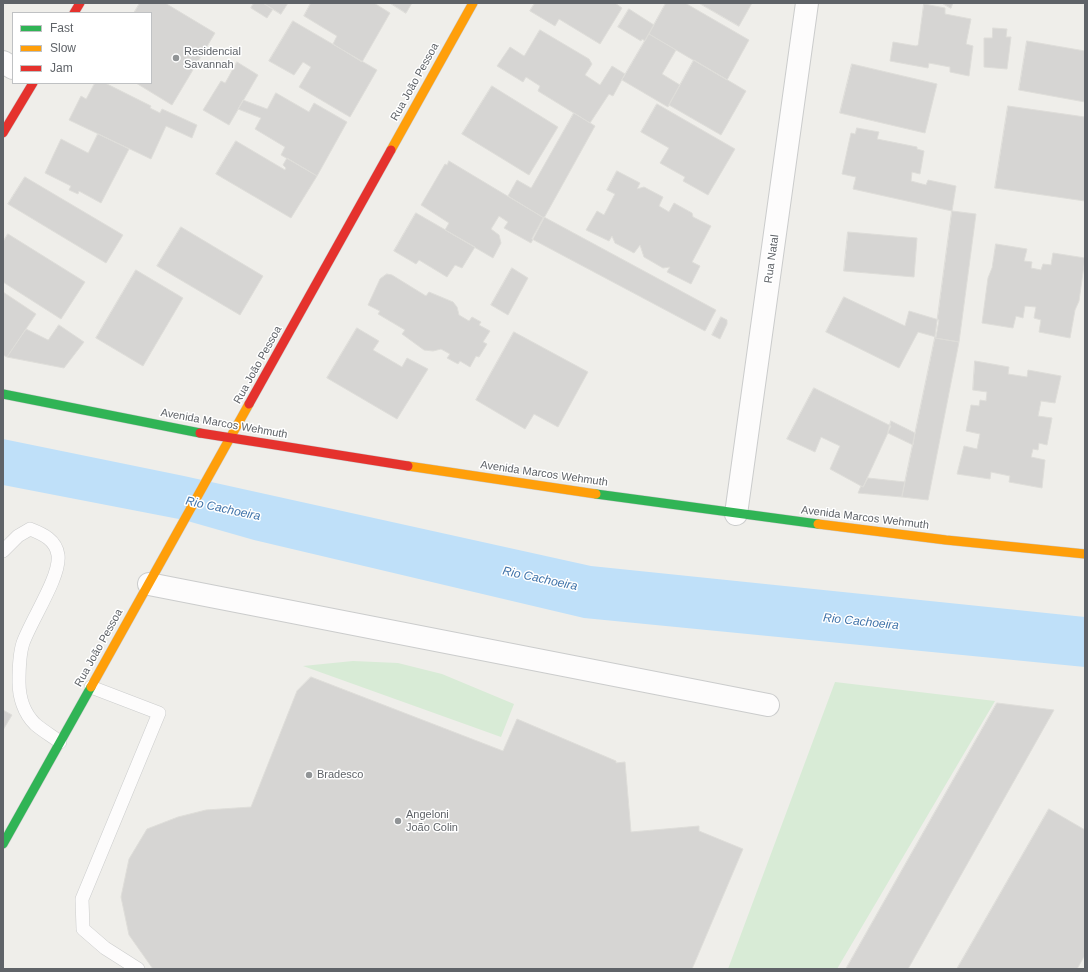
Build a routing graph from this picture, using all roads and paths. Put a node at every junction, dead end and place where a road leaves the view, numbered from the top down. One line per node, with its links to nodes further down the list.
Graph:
1 (80, 3): 4 (main road)
2 (474, 3): 10 (main road, Rua João Pessoa)
3 (807, 3): 11 (street, Rua Natal)
4 (75, 12)
5 (3, 62): 6 (street)
6 (12, 67)
7 (31, 84): 8 (main road)
8 (3, 133)
9 (3, 394): 10 (main road, Avenida Marcos Wehmuth)
10 (230, 439): 11 (main road, Avenida Marcos Wehmuth); 14 (main road, Rua João Pessoa)
11 (736, 514): 13 (main road, Avenida Marcos Wehmuth)
12 (3, 551): 17 (lane)
13 (1085, 554)
14 (149, 584): 15 (main road, Rua João Pessoa); 16 (street)
15 (91, 687): 17 (main road, Rua João Pessoa); 19 (lane)
16 (768, 705)
17 (60, 742): 18 (main road, Rua João Pessoa)
18 (3, 844)
19 (138, 969)

